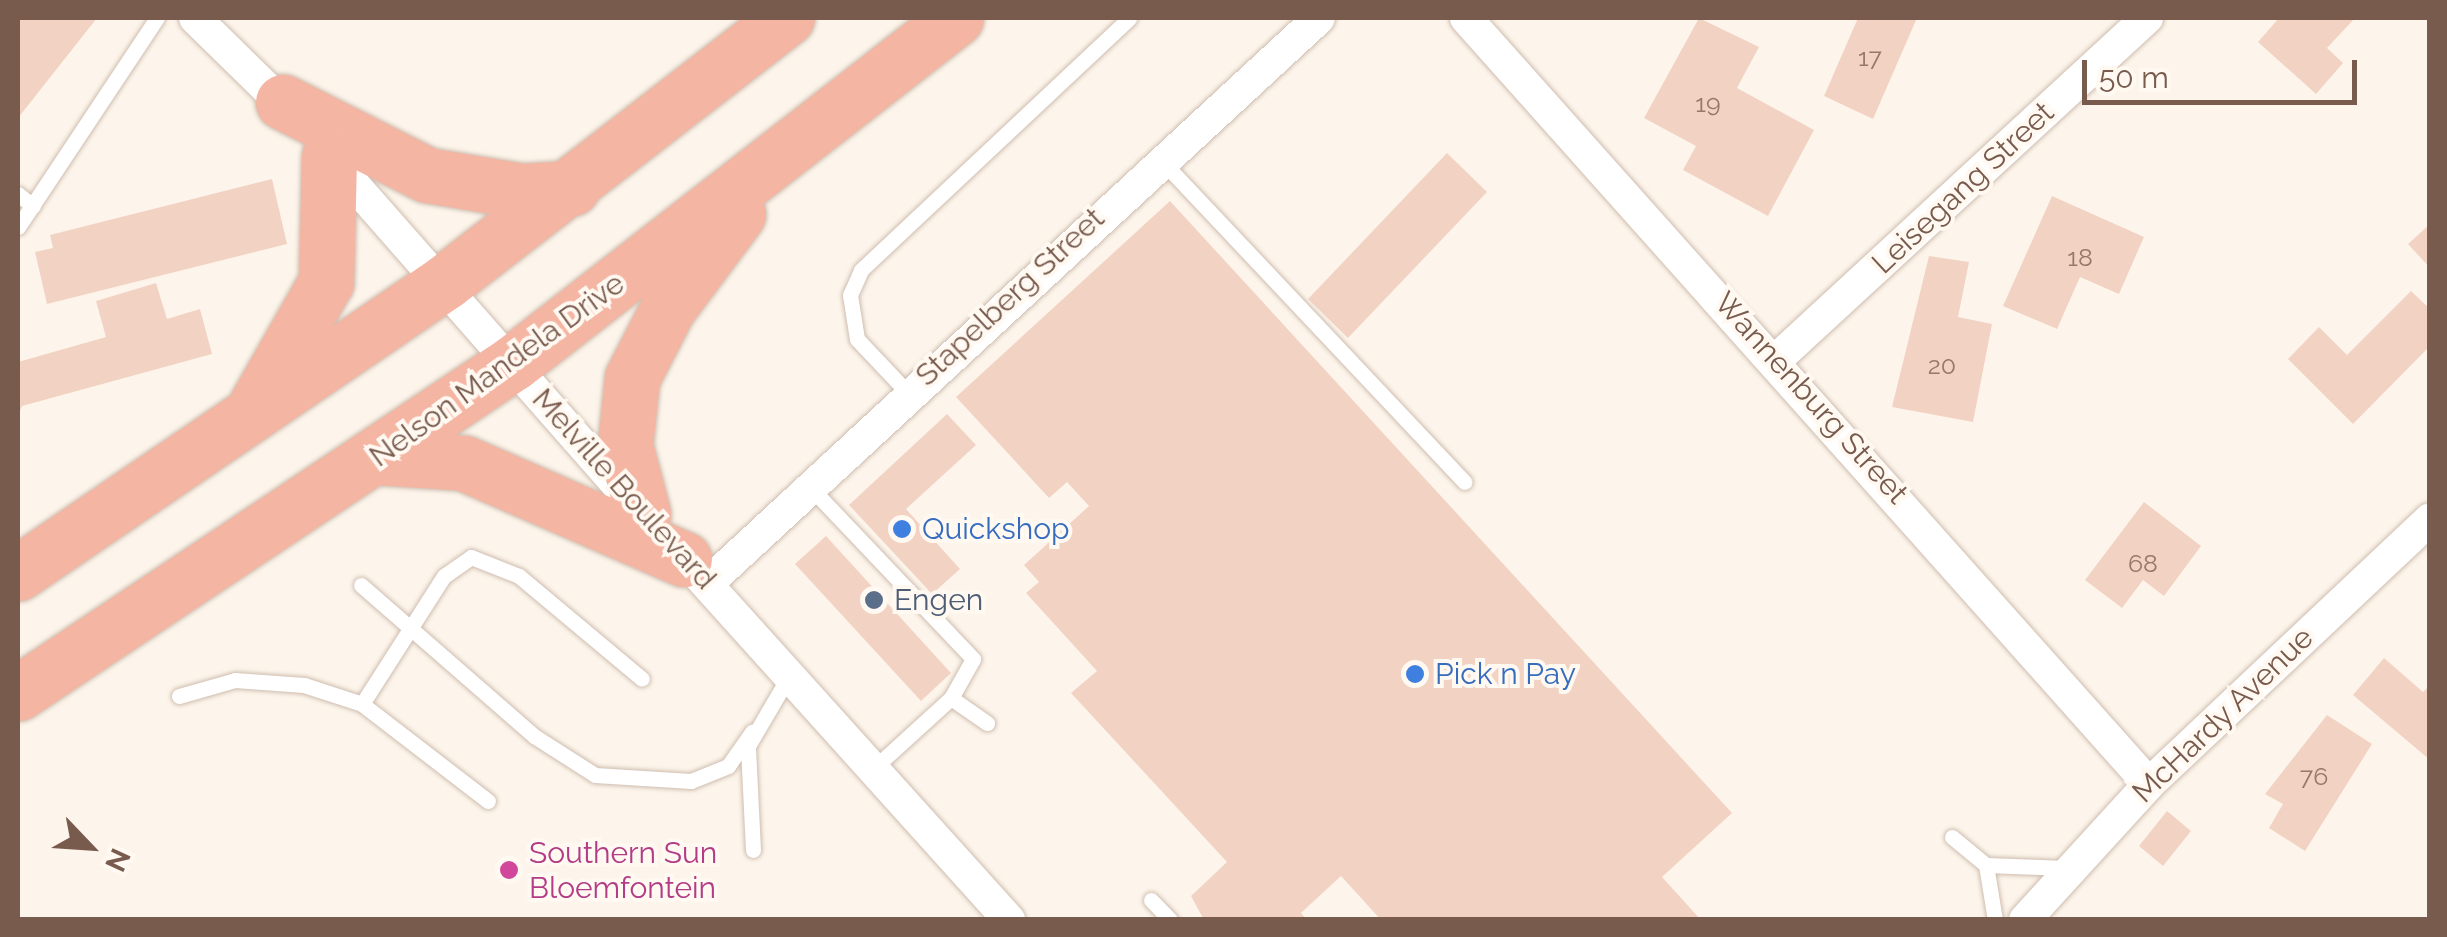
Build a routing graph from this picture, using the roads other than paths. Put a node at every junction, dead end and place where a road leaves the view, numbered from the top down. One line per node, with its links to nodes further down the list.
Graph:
1 (156, 18): 15 (lane)
2 (195, 18): 9 (street, Melville Boulevard)
3 (787, 18): 13 (highway)
4 (956, 18): 12 (highway, Nelson Mandela Drive)
5 (1129, 18): 20 (lane)
6 (1319, 18): 11 (street, Stapelberg Street)
7 (1466, 18): 18 (street, Wannenburg Street)
8 (2147, 18): 18 (street, Leisegang Street)
9 (283, 102): 10 (street, Melville Boulevard); 13 (highway)
10 (329, 157): 17 (street, Melville Boulevard); 21 (highway)
11 (1159, 158): 20 (street, Stapelberg Street); 23 (lane)
12 (768, 170): 19 (highway, Nelson Mandela Drive); 25 (highway)
13 (572, 188): 17 (highway)
14 (18, 194): 15 (lane)
15 (33, 206): 16 (lane)
16 (18, 227)
17 (446, 282): 19 (street, Melville Boulevard); 21 (highway)
18 (1778, 358): 40 (street, Wannenburg Street)
19 (513, 363): 22 (highway, Nelson Mandela Drive); 25 (street, Melville Boulevard)
20 (908, 393): 24 (street, Stapelberg Street)
21 (237, 432): 28 (highway)
22 (377, 457): 27 (highway); 33 (highway, Nelson Mandela Drive)
23 (1465, 482)
24 (810, 486): 27 (street, Stapelberg Street); 35 (lane)
25 (644, 514): 27 (street, Melville Boulevard)
26 (2430, 518): 40 (street, McHardy Avenue)
27 (696, 571): 31 (street, Melville Boulevard)
28 (18, 573)
29 (361, 585): 30 (lane)
30 (410, 626): 32 (lane); 36 (lane); 38 (lane)
31 (789, 676): 38 (lane); 39 (street, Melville Boulevard)
32 (642, 679)
33 (18, 693)
34 (179, 696): 36 (lane)
35 (951, 698): 37 (lane); 39 (lane)
36 (362, 704): 41 (lane)
37 (986, 723)
38 (752, 732): 43 (lane)
39 (874, 768): 47 (street, Melville Boulevard)
40 (2150, 784): 45 (street, McHardy Avenue)
41 (488, 801)
42 (1952, 837): 44 (lane)
43 (752, 850)
44 (1986, 865): 45 (lane); 49 (lane)
45 (2071, 868): 50 (street, McHardy Avenue)
46 (1151, 900): 48 (lane)
47 (1009, 920)
48 (1170, 920)
49 (1994, 920)
50 (2025, 920)

